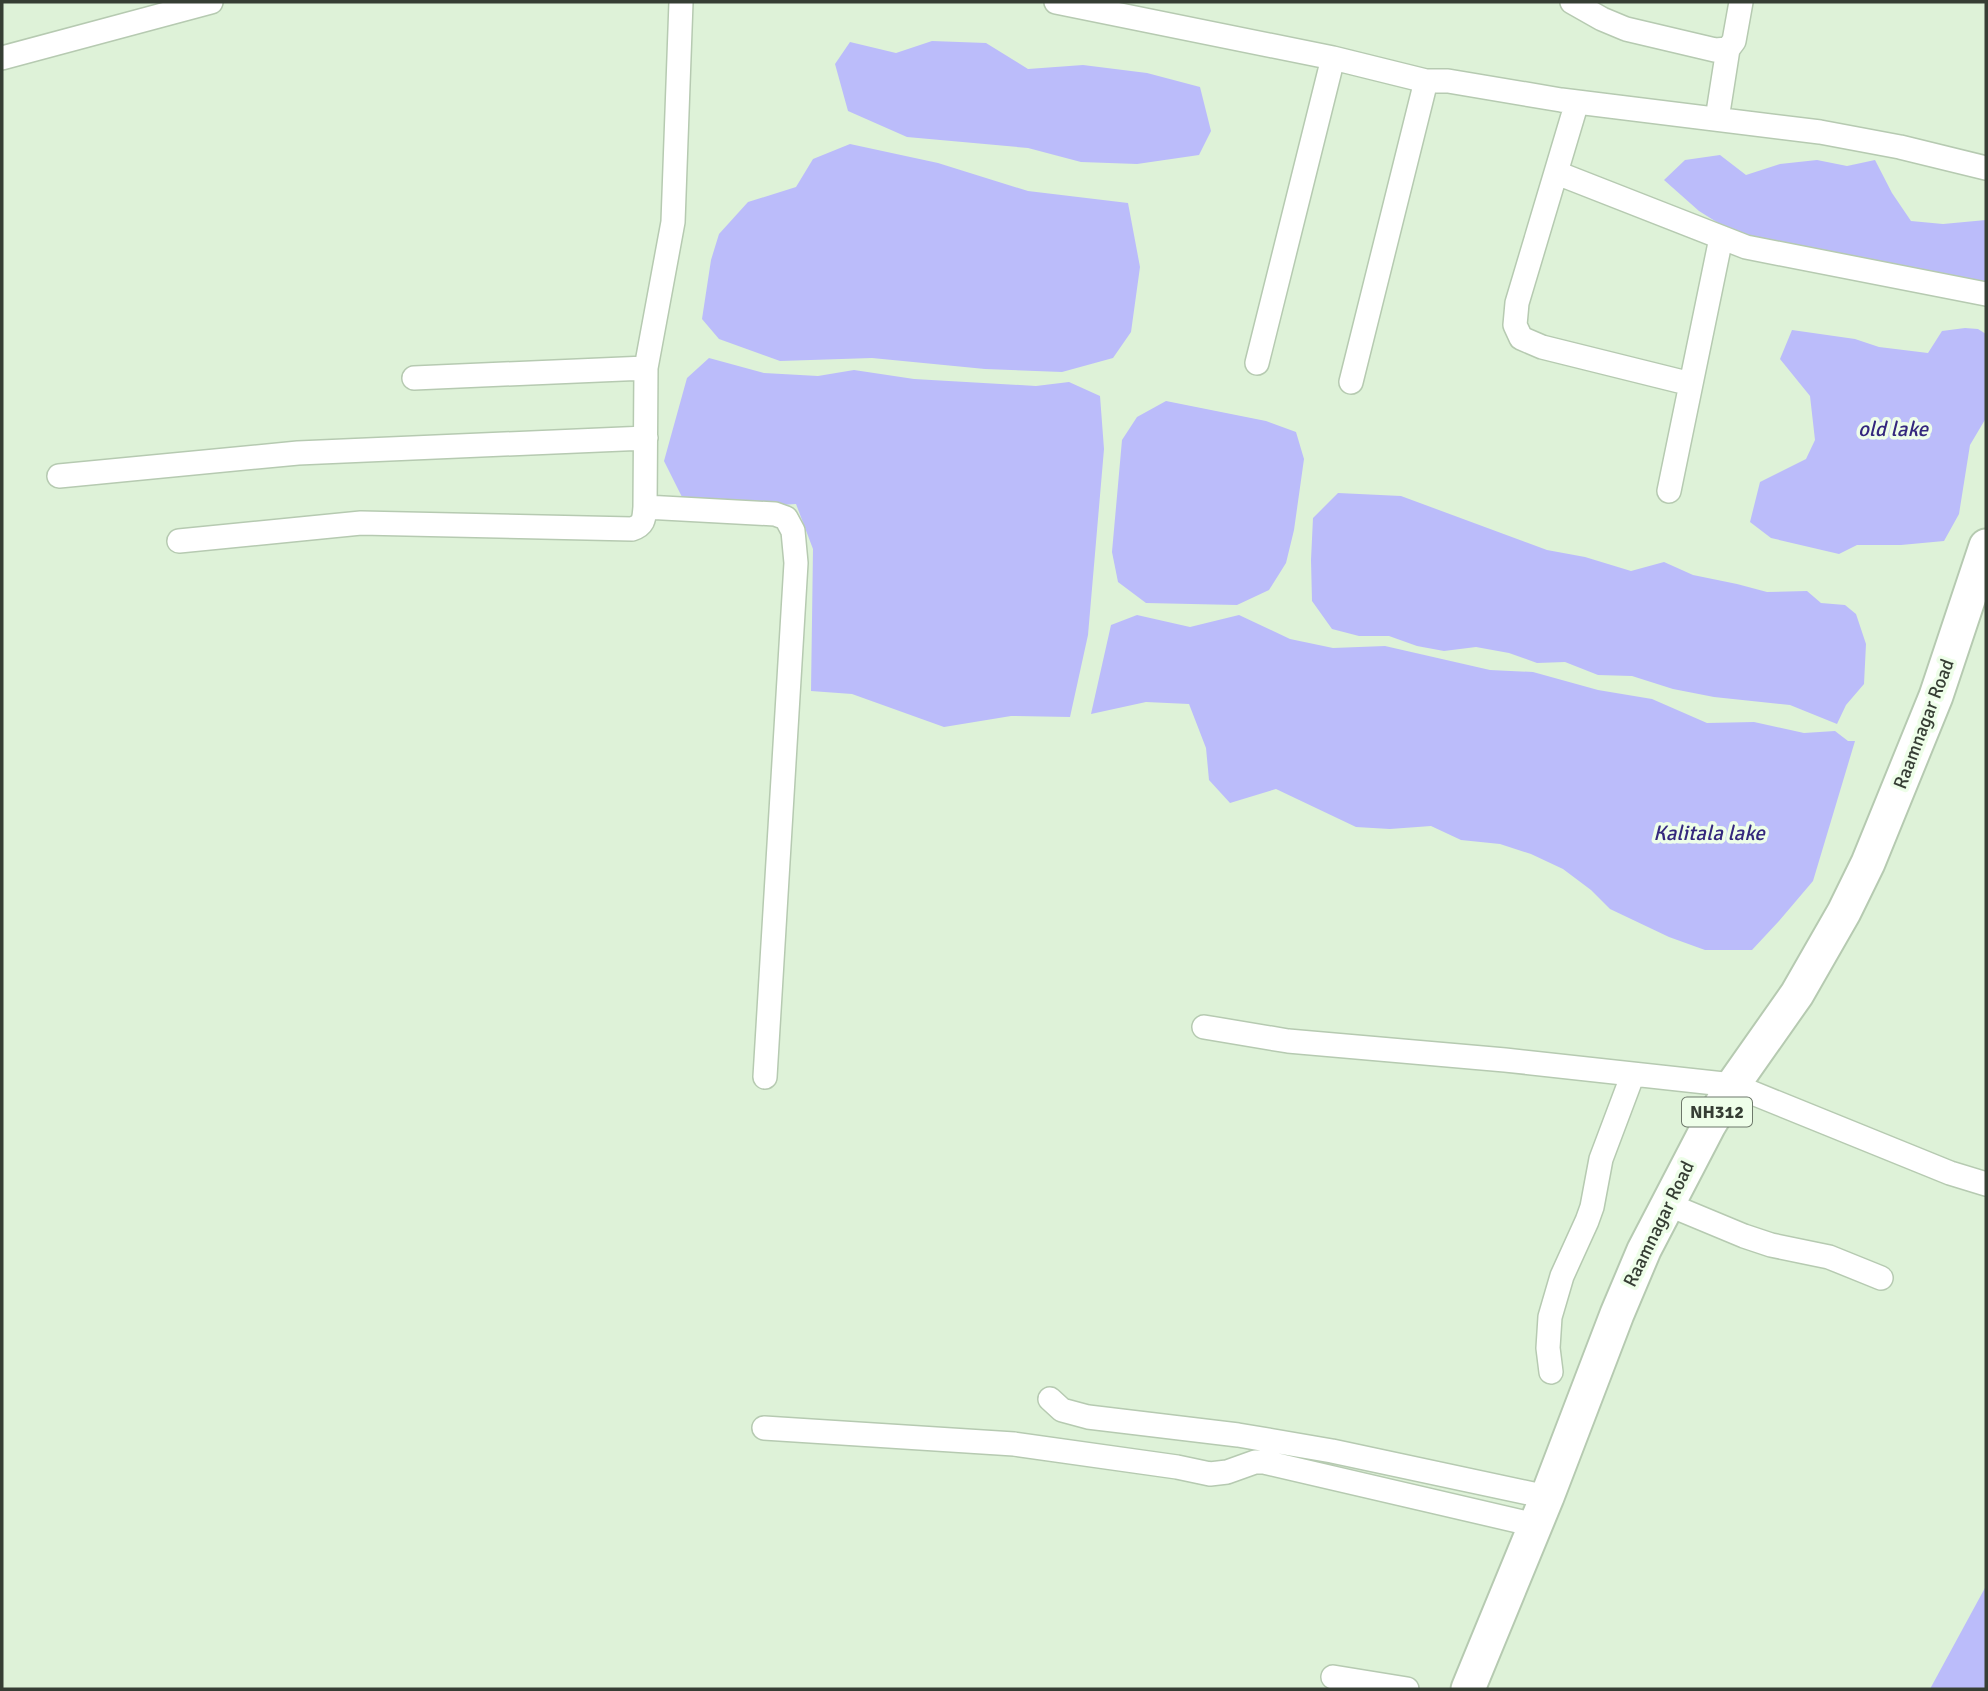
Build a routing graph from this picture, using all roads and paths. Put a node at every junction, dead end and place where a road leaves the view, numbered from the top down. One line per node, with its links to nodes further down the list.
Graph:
1 (211, 2): 7 (street)
2 (681, 2): 17 (street)
3 (1056, 2): 8 (street)
4 (1572, 2): 6 (street)
5 (1741, 2): 6 (street)
6 (1728, 49): 11 (street)
7 (2, 58)
8 (1333, 58): 9 (street); 16 (street)
9 (1426, 81): 10 (street); 19 (street)
10 (1577, 102): 11 (street); 13 (street)
11 (1717, 119): 12 (street)
12 (1986, 168)
13 (1557, 173): 14 (street); 20 (street)
14 (1721, 237): 15 (street); 20 (street)
15 (1986, 294)
16 (1257, 363)
17 (646, 368): 18 (street); 21 (street)
18 (414, 378)
19 (1351, 383)
20 (1691, 384): 23 (street)
21 (646, 438): 22 (street); 24 (street)
22 (59, 476)
23 (1668, 491)
24 (645, 507): 25 (street); 29 (street)
25 (179, 541)
26 (1986, 546): 30 (highway, Raamnagar Road / NH312)
27 (1204, 1027): 28 (street)
28 (1633, 1074): 30 (street); 34 (street)
29 (765, 1077)
30 (1733, 1085): 31 (street); 32 (highway, Raamnagar Road / NH312)
31 (1986, 1184)
32 (1667, 1204): 33 (street); 37 (highway, Raamnagar Road / NH312)
33 (1881, 1278)
34 (1551, 1373)
35 (1050, 1399): 37 (street)
36 (764, 1428): 37 (street)
37 (1541, 1511): 40 (highway, Raamnagar Road / NH312)
38 (1333, 1677): 39 (street)
39 (1407, 1689)
40 (1468, 1689)

